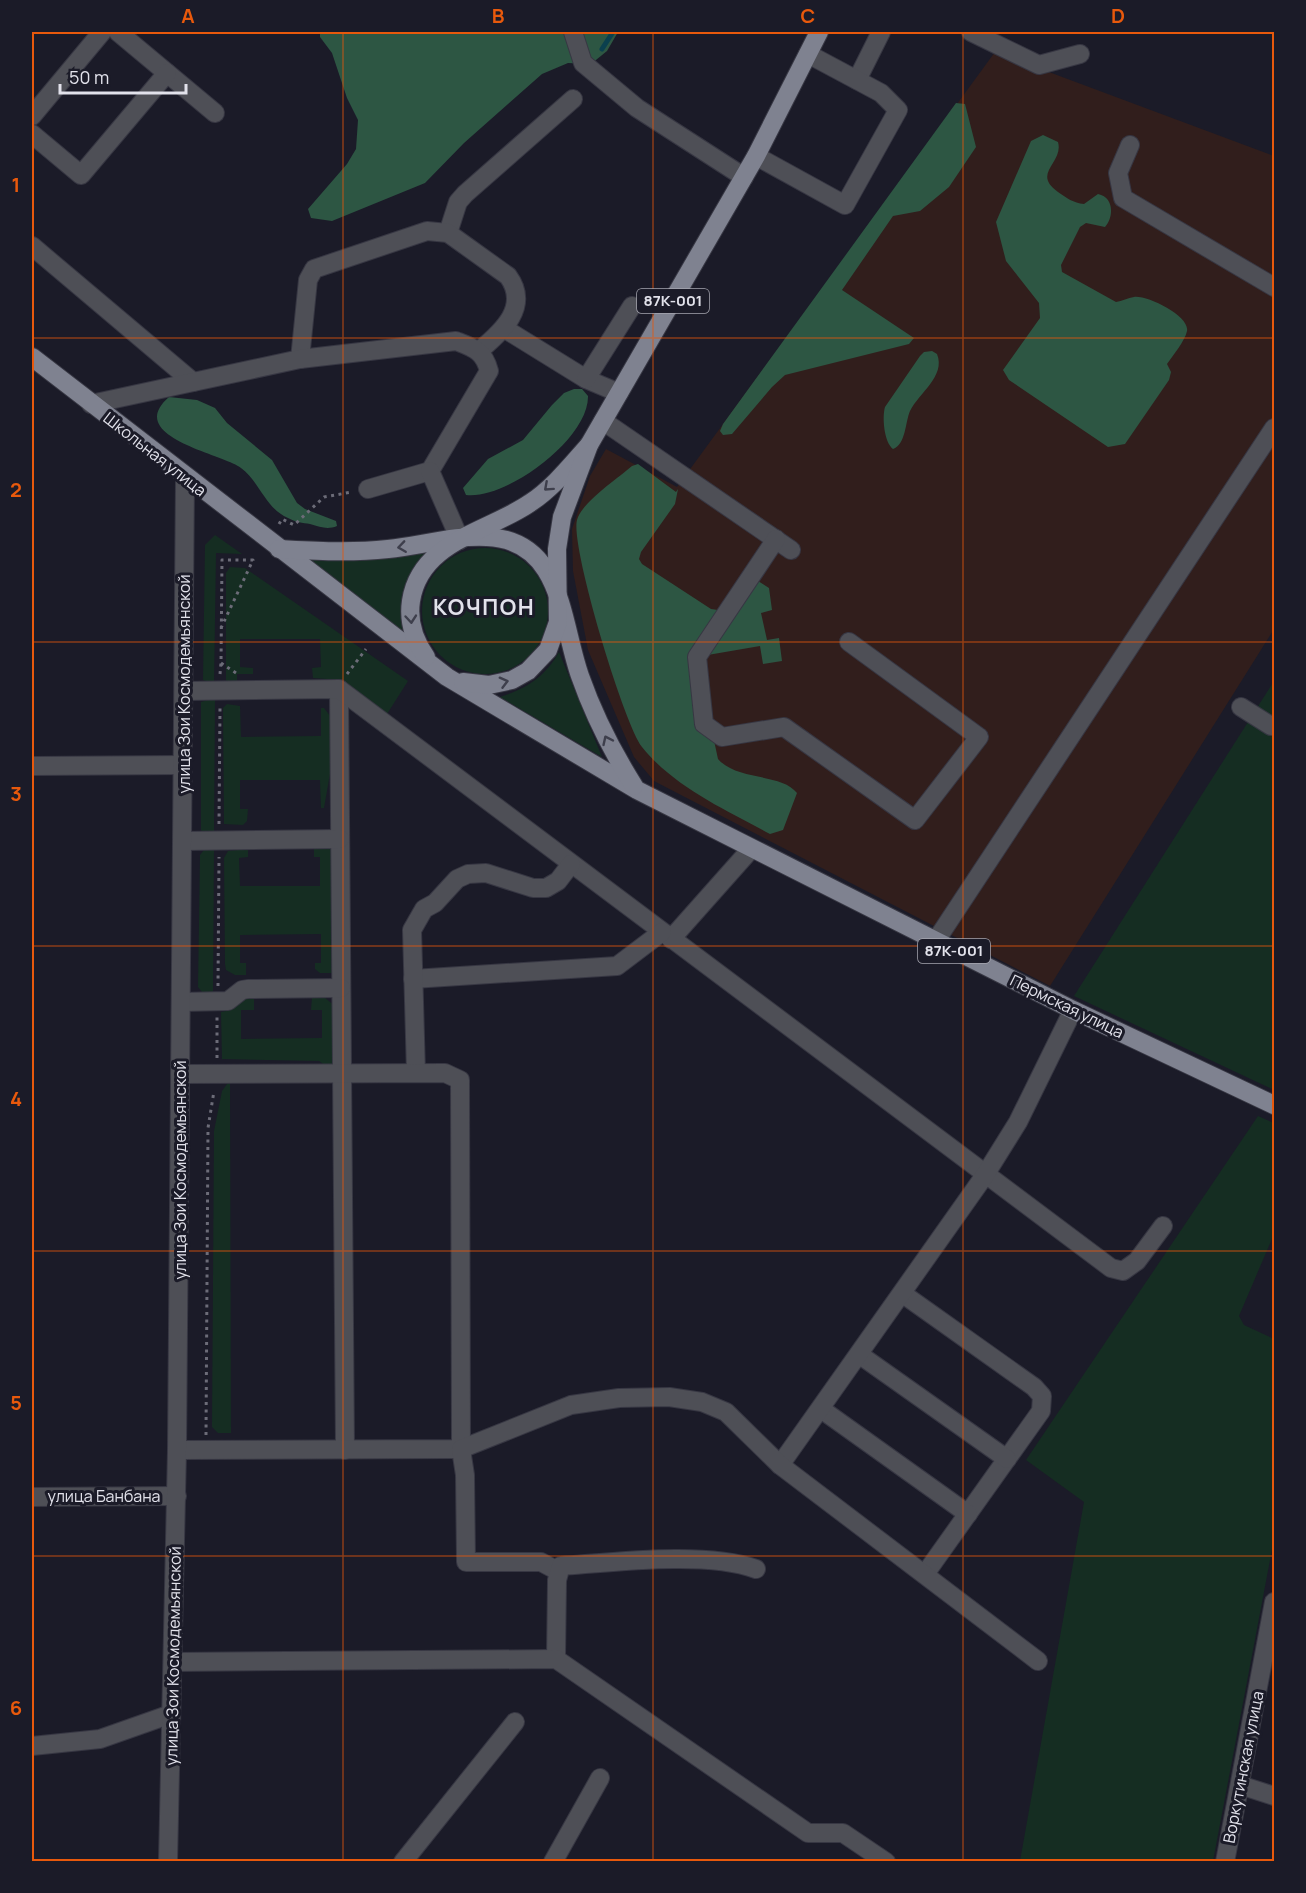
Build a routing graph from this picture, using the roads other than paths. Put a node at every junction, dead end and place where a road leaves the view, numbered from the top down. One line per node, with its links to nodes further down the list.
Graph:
1 (102, 32): 13 (street)
2 (118, 32): 9 (street)
3 (573, 32): 17 (street)
4 (819, 32): 7 (main road, 87К-001)
5 (881, 32): 10 (street)
6 (971, 32): 8 (street)
7 (808, 54): 10 (street); 16 (main road, 87К-001)
8 (1080, 54)
9 (167, 73): 12 (street); 14 (street)
10 (857, 80): 16 (street)
11 (573, 99): 18 (street)
12 (215, 113)
13 (32, 116)
14 (32, 134)
15 (1130, 145): 20 (street)
16 (756, 156): 17 (main road, 87К-001)
17 (744, 177): 28 (main road, 87К-001)
18 (447, 233): 22 (street); 25 (street)
19 (32, 246): 27 (street)
20 (1275, 287)
21 (632, 306): 26 (street)
22 (505, 329): 23 (street); 26 (street)
23 (480, 350): 25 (street); 33 (street)
24 (32, 357): 29 (main road, Школьная улица)
25 (300, 359): 27 (street)
26 (586, 379): 28 (street)
27 (193, 382): 29 (street)
28 (619, 393): 30 (main road, 87К-001)
29 (91, 404): 34 (main road, Школьная улица)
30 (603, 421): 32 (main road, 87К-001); 39 (street)
31 (1275, 428): 53 (street)
32 (589, 445): 36 (main road, 87К-001, one-way to 36); 38 (main road, 87К-001)
33 (430, 471): 35 (street); 36 (street)
34 (185, 478): 37 (main road, Школьная улица); 42 (street, улица Зои Космодемьянской)
35 (368, 489)
36 (460, 540): 37 (main road, one-way to 37); 38 (main road, 87К-001); 40 (main road, 87К-001, one-way to 40)
37 (279, 549): 40 (main road, Школьная улица)
38 (558, 593): 40 (main road, 87К-001, one-way to 38); 47 (main road, 87К-001, one-way to 38)
39 (849, 642)
40 (447, 677): 47 (main road, 87К-001)
41 (342, 682): 42 (street); 48 (street); 51 (street)
42 (184, 691): 45 (street, улица Зои Космодемьянской)
43 (1241, 707): 44 (street)
44 (1271, 726)
45 (183, 765): 46 (street); 49 (street, улица Зои Космодемьянской)
46 (32, 766)
47 (637, 790): 50 (main road, Пермская улица / 87К-001)
48 (340, 839): 49 (street); 55 (street)
49 (183, 841): 56 (street, улица Зои Космодемьянской)
50 (751, 849): 52 (street); 53 (main road, Пермская улица / 87К-001)
51 (571, 864): 52 (street); 54 (street)
52 (667, 936): 54 (street); 62 (street)
53 (935, 942): 57 (main road, Пермская улица / 87К-001)
54 (413, 979): 60 (street)
55 (341, 988): 56 (street); 59 (street)
56 (181, 1002): 58 (street, улица Зои Космодемьянской)
57 (1073, 1010): 61 (main road, Пермская улица / 87К-001); 62 (street)
58 (180, 1074): 59 (street); 68 (street, улица Зои Космодемьянской)
59 (342, 1074): 60 (street); 69 (street)
60 (416, 1074): 67 (street)
61 (1275, 1106)
62 (985, 1176): 63 (street); 64 (street)
63 (1163, 1226)
64 (903, 1294): 65 (street); 70 (street)
65 (860, 1355): 66 (street); 70 (street)
66 (821, 1409): 71 (street); 74 (street)
67 (461, 1449): 69 (street); 71 (street); 76 (street)
68 (177, 1450): 69 (street); 72 (street, улица Зои Космодемьянской)
69 (345, 1450)
70 (1007, 1459): 74 (street)
71 (780, 1465): 77 (street)
72 (177, 1496): 73 (street, улица Банбана); 81 (street, улица Зои Космодемьянской)
73 (32, 1497)
74 (968, 1514): 77 (street)
75 (756, 1569): 76 (street)
76 (558, 1571): 79 (street)
77 (926, 1574): 80 (street)
78 (1275, 1602): 86 (street, Воркутинская улица)
79 (556, 1659): 81 (street); 91 (street)
80 (1038, 1661)
81 (173, 1662): 82 (street, улица Зои Космодемьянской)
82 (171, 1714): 84 (street); 88 (street, улица Зои Космодемьянской)
83 (515, 1722): 89 (street)
84 (32, 1746)
85 (600, 1778): 90 (street)
86 (1239, 1785): 87 (street); 92 (street, Воркутинская улица)
87 (1275, 1796)
88 (168, 1862)
89 (403, 1862)
90 (553, 1862)
91 (886, 1862)
92 (1225, 1862)

